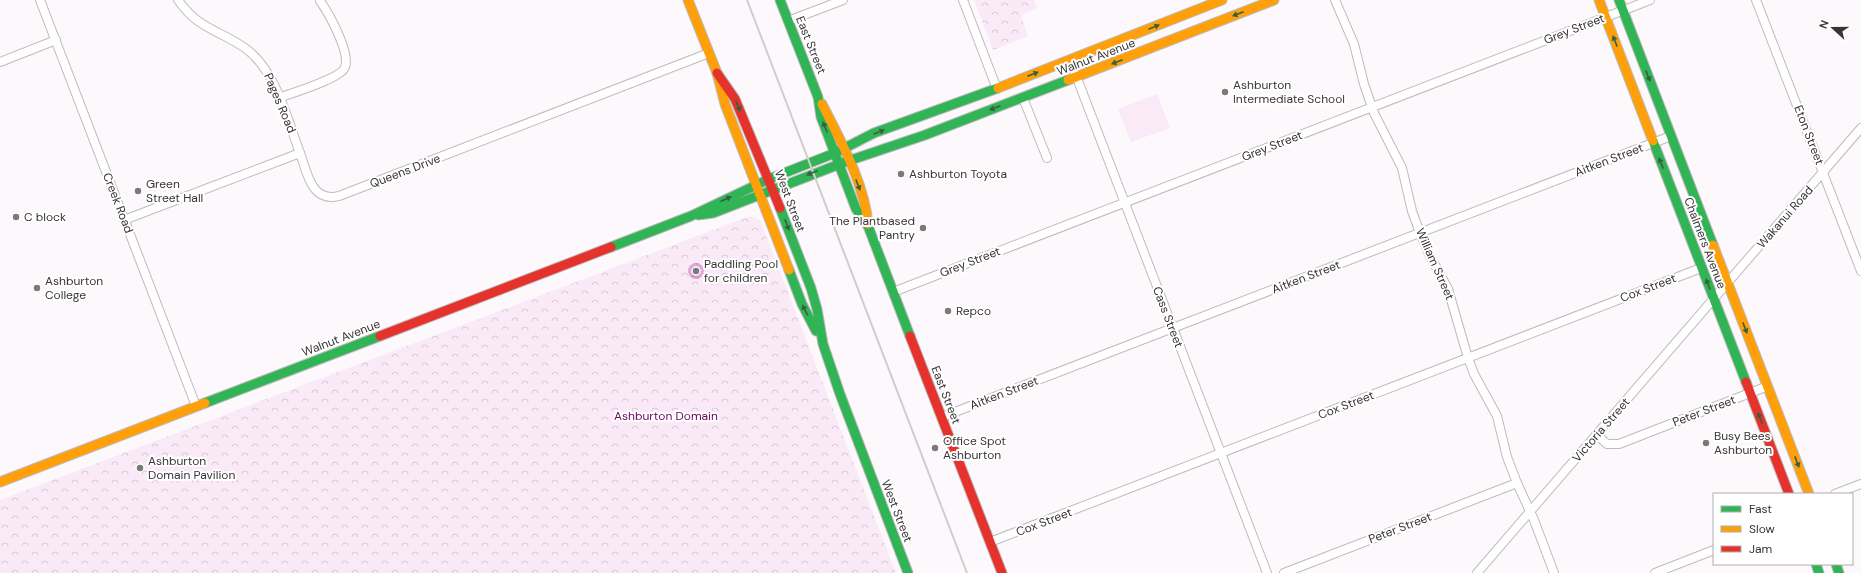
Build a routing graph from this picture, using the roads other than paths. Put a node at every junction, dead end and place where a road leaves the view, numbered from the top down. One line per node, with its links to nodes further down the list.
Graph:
1 (40, 0): 18 (street, Creek Road)
2 (178, 0): 25 (street, Pages Road)
3 (320, 0): 25 (street)
4 (688, 0): 19 (main road, West Street)
5 (780, 0): 17 (main road, East Street)
6 (843, 0): 17 (street)
7 (963, 0): 24 (street)
8 (1222, 0): 20 (main road, Walnut Avenue, one-way to 8)
9 (1274, 0): 23 (main road, Walnut Avenue, one-way to 23)
10 (1334, 0): 28 (street, William Street)
11 (1599, 0): 16 (main road, Chalmers Avenue)
12 (1619, 0): 15 (main road, Chalmers Avenue)
13 (1650, 0): 15 (street, Grey Street)
14 (1756, 0): 40 (street, Eton Street)
15 (1623, 10): 16 (street, Grey Street); 32 (main road, Chalmers Avenue, one-way to 32)
16 (1606, 17): 28 (street, Grey Street); 33 (main road, Chalmers Avenue, one-way to 16)
17 (788, 21): 27 (main road, East Street)
18 (56, 40): 21 (street); 47 (street, Creek Road)
19 (709, 52): 22 (main road, West Street); 35 (street, Queens Drive)
20 (1070, 60): 23 (street, Cass Street); 24 (main road, Walnut Avenue, one-way to 20)
21 (0, 62)
22 (717, 73): 41 (main road, West Street, one-way to 41); 42 (main road, West Street)
23 (1076, 78): 26 (main road, Walnut Avenue); 45 (street, Cass Street)
24 (997, 89): 29 (main road, Walnut Avenue)
25 (279, 98): 35 (street, Pages Road)
26 (1024, 98): 31 (main road, Walnut Avenue, one-way to 31); 37 (street)
27 (819, 100): 34 (main road, East Street); 36 (main road, East Street, one-way to 27)
28 (1372, 107): 45 (street, Grey Street); 49 (street, William Street)
29 (918, 117): 31 (main road); 34 (main road, Walnut Avenue, one-way to 29)
30 (1861, 128): 40 (street, Wakanui Road)
31 (925, 135): 38 (main road, Walnut Avenue)
32 (1671, 136): 33 (street, Aitken Street); 52 (main road, Chalmers Avenue)
33 (1653, 143): 49 (street, Aitken Street); 50 (main road, Chalmers Avenue, one-way to 33)
34 (844, 148): 36 (main road, Walnut Avenue); 38 (main road, East Street)
35 (300, 153): 47 (street)
36 (835, 154): 39 (main road, East Street); 41 (main road, Walnut Avenue)
37 (1047, 158)
38 (848, 160): 39 (main road, Walnut Avenue); 48 (main road, East Street, one-way to 48)
39 (839, 163): 43 (main road, Walnut Avenue, one-way to 43); 48 (main road, East Street)
40 (1823, 173): 51 (street, Eton Street); 52 (street, Wakanui Road)
41 (769, 179): 42 (main road, Walnut Avenue); 43 (main road, West Street)
42 (756, 186): 44 (main road, West Street); 46 (main road, Walnut Avenue, one-way to 42)
43 (773, 189): 44 (main road, Walnut Avenue); 56 (main road, West Street, one-way to 56)
44 (760, 195): 46 (main road, Walnut Avenue); 56 (main road, West Street, one-way to 44)
45 (1124, 203): 53 (street, Grey Street); 55 (street, Cass Street)
46 (691, 216): 60 (main road, Walnut Avenue)
47 (124, 220): 60 (street, Creek Road)
48 (868, 226): 53 (main road, East Street)
49 (1420, 233): 55 (street, Aitken Street); 57 (street, William Street)
50 (1701, 268): 54 (main road, Chalmers Avenue, one-way to 50); 57 (street, Cox Street)
51 (1861, 271)
52 (1727, 285): 54 (street, Victoria Street); 58 (main road, Chalmers Avenue, one-way to 58)
53 (894, 292): 61 (main road, East Street)
54 (1714, 300): 59 (main road, Chalmers Avenue); 62 (street, Victoria Street)
55 (1172, 328): 61 (street, Aitken Street); 63 (street, Cass Street)
56 (823, 344): 73 (main road, West Street)
57 (1468, 358): 63 (street, Cox Street); 65 (street, William Street)
58 (1768, 386): 59 (street, Peter Street); 68 (main road, Chalmers Avenue, one-way to 68)
59 (1750, 393): 62 (street, Peter Street); 67 (main road, Chalmers Avenue, one-way to 59)
60 (196, 406): 64 (main road, Walnut Avenue)
61 (942, 417): 71 (main road, East Street)
62 (1596, 436): 70 (street, Victoria Street)
63 (1221, 454): 71 (street, Cox Street); 75 (street, Cass Street)
64 (0, 482)
65 (1517, 483): 70 (street, William Street); 76 (street, Peter Street)
66 (1861, 484): 69 (street)
67 (1789, 493)
68 (1809, 493)
69 (1838, 493)
70 (1530, 512): 77 (street, Victoria Street); 78 (street, William Street)
71 (990, 542): 74 (main road, East Street)
72 (1713, 550): 79 (street)
73 (908, 573)
74 (1002, 573)
75 (1267, 573)
76 (1284, 573)
77 (1477, 573)
78 (1554, 573)
79 (1655, 573)

